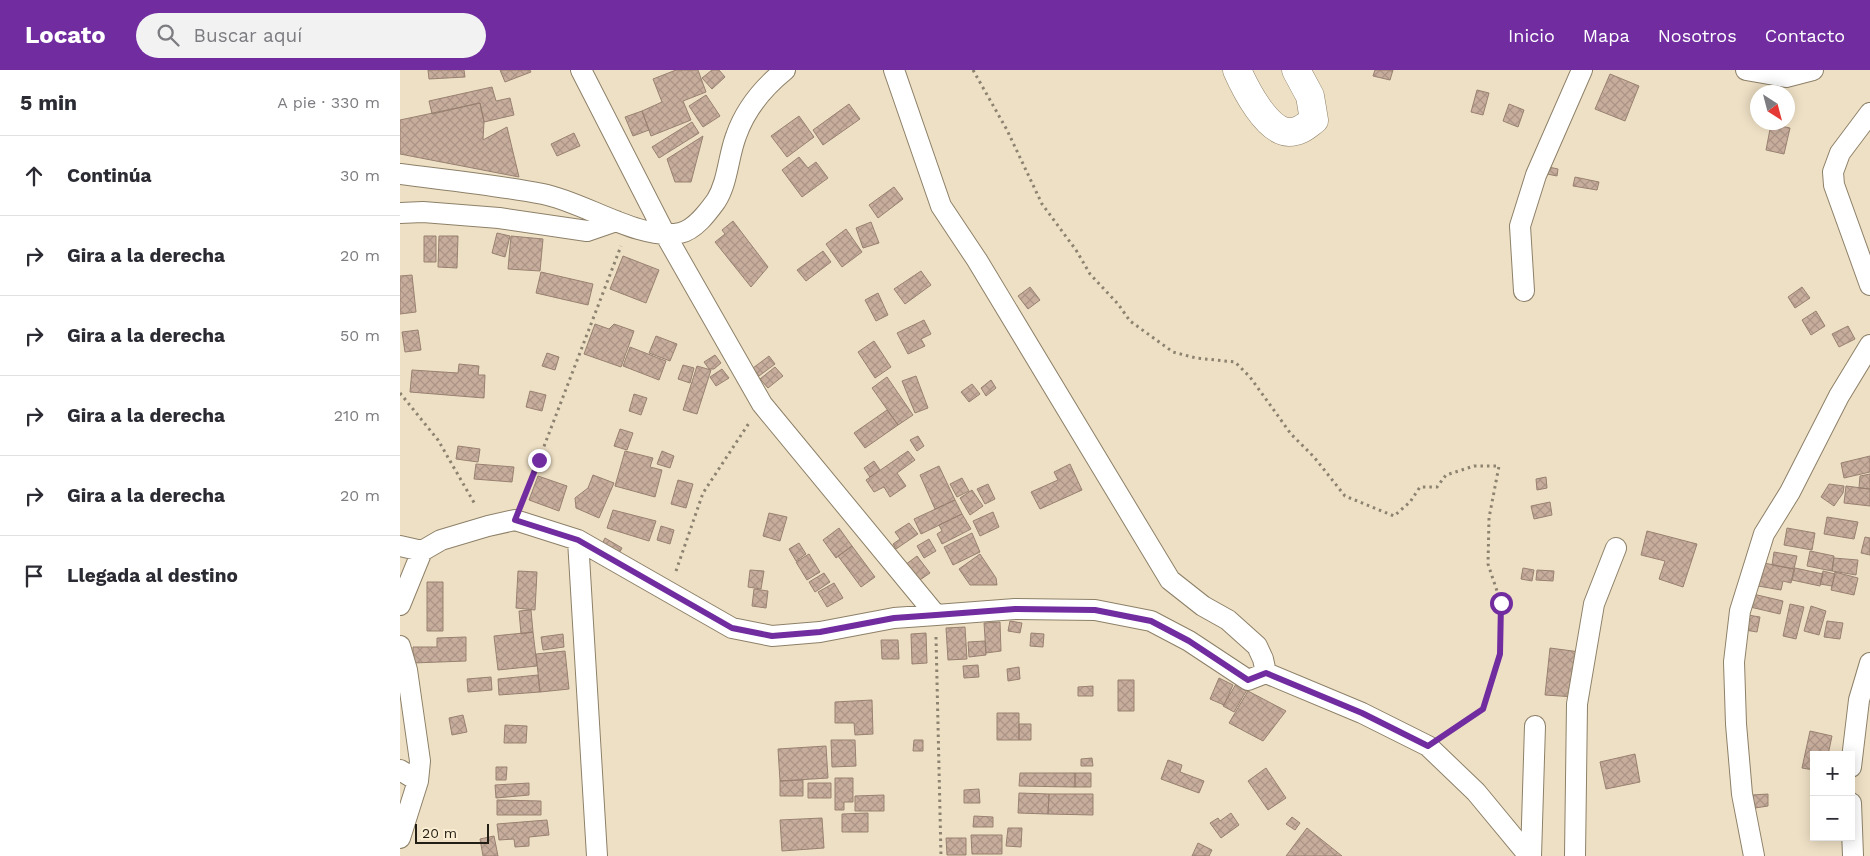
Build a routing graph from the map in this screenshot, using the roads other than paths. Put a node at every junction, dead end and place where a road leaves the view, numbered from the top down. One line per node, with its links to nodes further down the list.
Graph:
1 (581, 70): 13 (street)
2 (785, 70): 13 (street)
3 (894, 70): 25 (street)
4 (1238, 70): 5 (main road)
5 (1296, 70)
6 (1582, 70): 15 (street)
7 (1746, 70): 8 (street)
8 (1813, 70)
9 (1870, 113): 14 (street)
10 (400, 174): 12 (street)
11 (400, 213): 12 (street)
12 (622, 224): 13 (street)
13 (665, 234): 22 (street)
14 (1870, 285)
15 (1524, 291)
16 (1870, 345): 35 (street)
17 (578, 540): 20 (street); 22 (street); 32 (street)
18 (400, 546): 20 (street)
19 (1616, 548): 34 (street)
20 (422, 552): 21 (street)
21 (400, 605)
22 (936, 615): 25 (street)
23 (400, 646): 29 (street)
24 (1870, 663): 27 (street)
25 (1266, 673): 33 (street)
26 (1535, 726): 33 (street)
27 (1853, 751)
28 (400, 770): 29 (street)
29 (418, 781): 30 (street)
30 (400, 838)
31 (1852, 841): 36 (street)
32 (597, 856)
33 (1530, 856)
34 (1575, 856)
35 (1754, 856)
36 (1853, 856)

